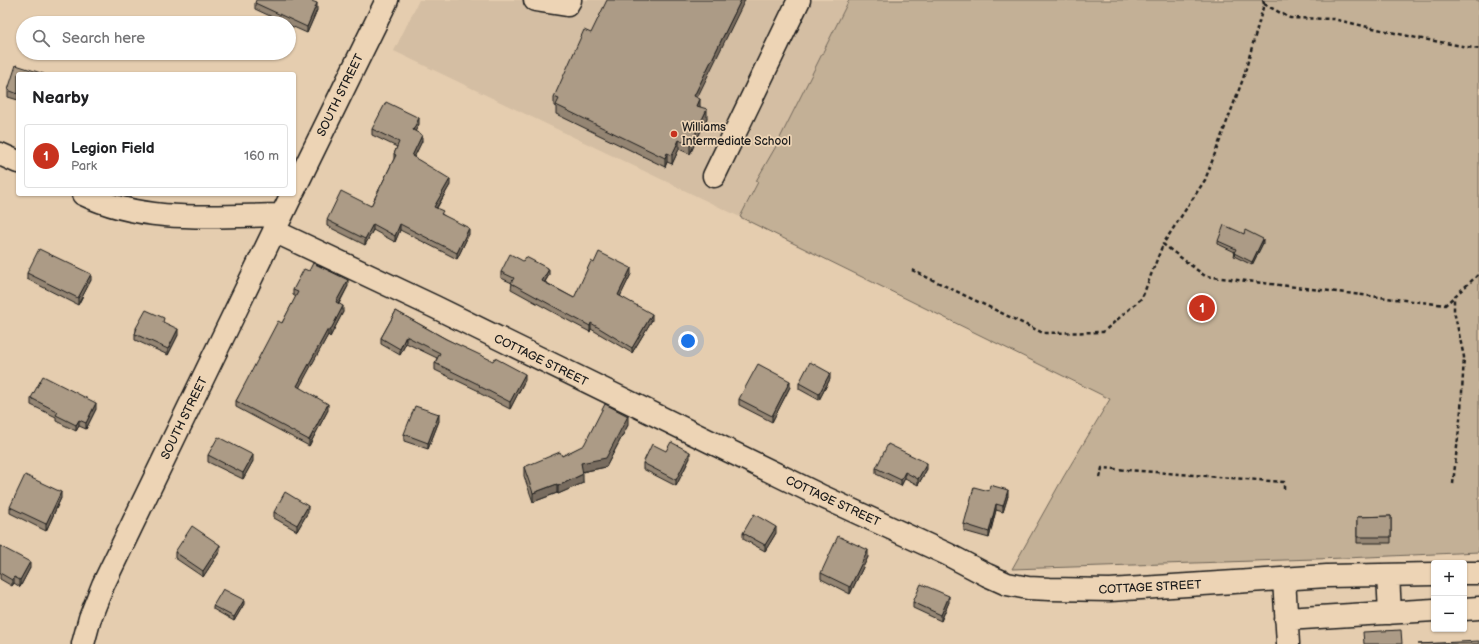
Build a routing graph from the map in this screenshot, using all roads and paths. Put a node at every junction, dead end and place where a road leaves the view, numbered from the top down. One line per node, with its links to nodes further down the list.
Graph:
1 (387, 0): 11 (street, SOUTH STREET)
2 (536, 0): 3 (street)
3 (570, 0)
4 (799, 0): 10 (street)
5 (1262, 0): 6 (path)
6 (1264, 4): 7 (path); 15 (path)
7 (1479, 49)
8 (0, 154): 9 (street)
9 (16, 161)
10 (714, 176)
11 (296, 186)
12 (89, 196): 14 (street)
13 (291, 196): 14 (street, SOUTH STREET)
14 (278, 223): 26 (street, COTTAGE STREET); 32 (street, SOUTH STREET)
15 (1163, 244): 16 (path); 18 (path)
16 (912, 270)
17 (1479, 274): 18 (path)
18 (1454, 297): 20 (path)
19 (1100, 478): 21 (path)
20 (1453, 484)
21 (1284, 489)
22 (1467, 573): 23 (street)
23 (1479, 573)
24 (1431, 574): 25 (street, COTTAGE STREET)
25 (1388, 575): 26 (street, COTTAGE STREET); 30 (street)
26 (1284, 579): 31 (street)
27 (1479, 608): 28 (street)
28 (1467, 609)
29 (1431, 610): 30 (street)
30 (1390, 613): 31 (street)
31 (1286, 618): 33 (street)
32 (83, 644)
33 (1288, 644)

